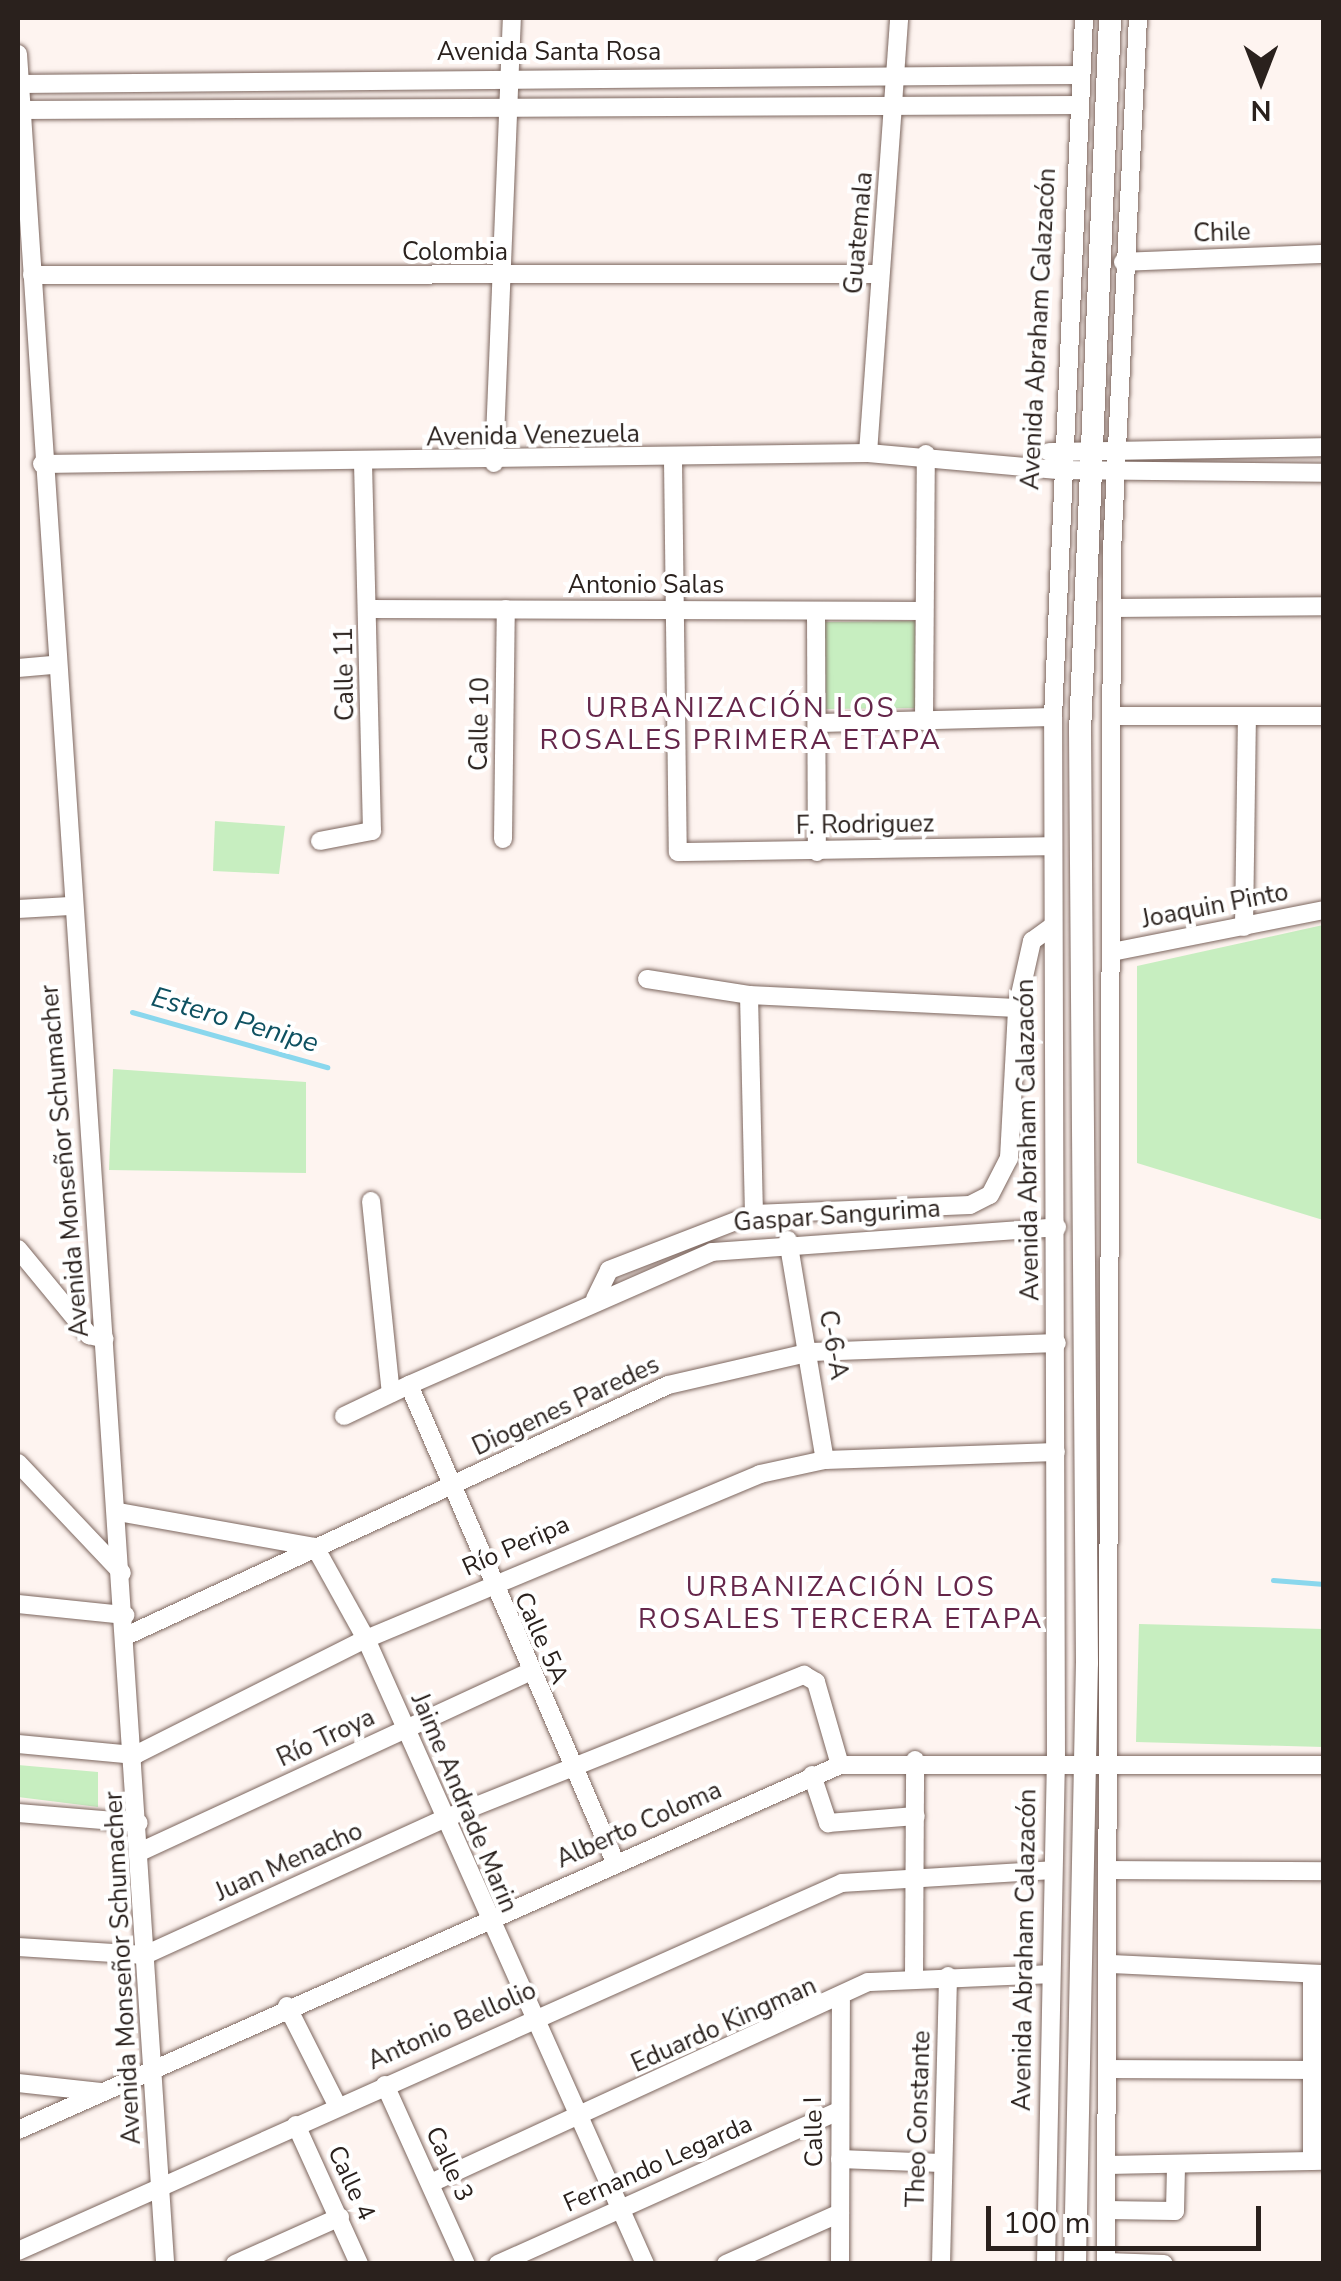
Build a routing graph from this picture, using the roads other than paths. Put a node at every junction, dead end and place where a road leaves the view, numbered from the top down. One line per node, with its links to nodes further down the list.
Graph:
1 (512, 18): 9 (street)
2 (900, 18): 7 (street, Guatemala)
3 (1084, 18): 8 (street, Avenida Abraham Calazacón)
4 (1110, 18): 27 (main road)
5 (1138, 18): 16 (street)
6 (18, 54): 10 (street, Avenida Monseñor Schumacher)
7 (897, 74): 8 (street, Avenida Santa Rosa); 9 (street, Avenida Santa Rosa); 11 (street, Guatemala)
8 (1082, 74): 12 (street, Avenida Abraham Calazacón)
9 (511, 77): 10 (street, Avenida Santa Rosa); 13 (street)
10 (18, 84): 14 (street, Avenida Monseñor Schumacher)
11 (895, 101): 12 (street, Avenida Santa Rosa); 13 (street, Avenida Santa Rosa); 17 (street, Guatemala)
12 (1080, 105): 24 (street, Avenida Abraham Calazacón)
13 (509, 106): 14 (street, Avenida Santa Rosa); 19 (street)
14 (19, 110): 18 (street, Avenida Monseñor Schumacher)
15 (1324, 254): 16 (street, Chile)
16 (1123, 262): 23 (street)
17 (879, 274): 19 (street, Colombia); 25 (street, Guatemala)
18 (32, 276): 19 (street, Colombia); 20 (street, Avenida Monseñor Schumacher)
19 (500, 278): 31 (street)
20 (38, 394): 21 (street); 32 (street, Avenida Monseñor Schumacher)
21 (18, 397)
22 (1324, 447): 23 (street, Avenida Venezuela)
23 (1115, 448): 27 (street, Avenida Venezuela); 34 (street)
24 (1059, 449): 27 (street, Avenida Venezuela); 30 (street, Avenida Venezuela); 33 (street, Avenida Abraham Calazacón)
25 (868, 453): 26 (street, Avenida Venezuela); 28 (street, Avenida Venezuela)
26 (926, 454): 30 (street, Avenida Venezuela); 42 (street)
27 (1086, 459): 33 (street, Avenida Venezuela); 34 (street, Avenida Venezuela); 94 (main road)
28 (673, 460): 31 (street, Avenida Venezuela); 40 (street)
29 (363, 461): 31 (street, Avenida Venezuela); 32 (street, Avenida Venezuela); 38 (street, Calle 11)
30 (1025, 462): 33 (street, Avenida Venezuela)
31 (494, 463)
32 (42, 464): 43 (street, Avenida Monseñor Schumacher)
33 (1058, 470): 47 (street, Avenida Abraham Calazacón)
34 (1114, 470): 35 (street, Avenida Venezuela); 37 (street)
35 (1324, 472)
36 (1324, 606): 37 (street)
37 (1112, 608): 45 (street)
38 (369, 609): 39 (street, Antonio Salas); 52 (street, Calle 11)
39 (506, 610): 40 (street, Antonio Salas); 51 (street, Calle 10)
40 (676, 610): 41 (street, Antonio Salas); 54 (street, F. Rodriguez)
41 (816, 611): 42 (street, Antonio Salas); 50 (street)
42 (924, 611): 49 (street)
43 (55, 665): 44 (street); 55 (street, Avenida Monseñor Schumacher)
44 (18, 668)
45 (1116, 716): 48 (street); 60 (street)
46 (1324, 716): 48 (street)
47 (1053, 717): 49 (street); 53 (street, Avenida Abraham Calazacón)
48 (1247, 718): 59 (street)
49 (924, 721): 50 (street)
50 (818, 723): 54 (street)
51 (503, 839)
52 (320, 841)
53 (1053, 846): 54 (street, F. Rodriguez); 58 (street, Avenida Abraham Calazacón)
54 (817, 852)
55 (70, 906): 56 (street); 70 (street, Avenida Monseñor Schumacher)
56 (18, 909)
57 (1324, 910): 59 (street, Joaquin Pinto)
58 (1053, 926): 63 (street); 66 (street, Avenida Abraham Calazacón)
59 (1244, 927): 60 (street, Joaquin Pinto)
60 (1117, 951): 95 (street)
61 (646, 979): 62 (street)
62 (749, 994): 63 (street); 65 (street)
63 (1017, 1008): 65 (street)
64 (371, 1201): 74 (street)
65 (754, 1214): 69 (street)
66 (1057, 1227): 67 (street, Gaspar Sangurima); 71 (street, Avenida Abraham Calazacón)
67 (788, 1240): 69 (street, Gaspar Sangurima); 72 (street, C-6-A)
68 (18, 1249): 70 (street)
69 (595, 1299): 73 (street, Gaspar Sangurima)
70 (105, 1338): 80 (street, Avenida Monseñor Schumacher)
71 (1057, 1342): 72 (street, Diogenes Paredes); 76 (street, Avenida Abraham Calazacón)
72 (811, 1352): 77 (street, C-6-A); 79 (street, Diogenes Paredes)
73 (409, 1385): 74 (street); 79 (street, Calle 5A)
74 (390, 1393): 75 (street)
75 (344, 1416)
76 (1056, 1452): 77 (street, Río Peripa); 93 (street, Avenida Abraham Calazacón)
77 (825, 1460): 83 (street, Río Peripa)
78 (18, 1463): 82 (street)
79 (455, 1485): 81 (street, Diogenes Paredes); 83 (street, Calle 5A)
80 (118, 1512): 81 (street); 82 (street, Avenida Monseñor Schumacher)
81 (315, 1547): 86 (street, Diogenes Paredes); 87 (street, Jaime Andrade Marin)
82 (122, 1573): 85 (street, Avenida Monseñor Schumacher)
83 (490, 1585): 87 (street, Río Peripa); 88 (street, Calle 5A)
84 (18, 1604): 85 (street)
85 (125, 1614): 86 (street, Avenida Monseñor Schumacher)
86 (126, 1636): 91 (street, Avenida Monseñor Schumacher)
87 (366, 1638): 89 (street, Jaime Andrade Marin); 91 (street, Río Peripa)
88 (529, 1672): 89 (street, Río Troya); 98 (street, Calle 5A)
89 (406, 1728): 102 (street, Jaime Andrade Marin); 104 (street, Río Troya)
90 (18, 1744): 91 (street)
91 (135, 1755): 103 (street, Avenida Monseñor Schumacher)
92 (915, 1760): 93 (street, Alberto Coloma); 96 (street, Alberto Coloma); 101 (street)
93 (1056, 1760): 94 (street, Alberto Coloma); 106 (street, Avenida Abraham Calazacón)
94 (1086, 1760): 95 (street, Alberto Coloma); 155 (main road)
95 (1111, 1760): 97 (street, Alberto Coloma); 107 (street)
96 (840, 1765): 98 (street, Juan Menacho); 99 (street, Alberto Coloma)
97 (1324, 1765)
98 (574, 1772): 102 (street, Juan Menacho); 105 (street, Calle 5A)
99 (812, 1775): 101 (street); 105 (street, Alberto Coloma)
100 (18, 1813): 103 (street)
101 (916, 1816): 108 (street)
102 (446, 1818): 110 (street, Jaime Andrade Marin); 112 (street, Juan Menacho)
103 (139, 1823): 104 (street, Avenida Monseñor Schumacher)
104 (144, 1850): 112 (street, Avenida Monseñor Schumacher)
105 (616, 1864): 110 (street, Alberto Coloma)
106 (1052, 1870): 108 (street, Antonio Bellolio); 114 (street, Avenida Abraham Calazacón)
107 (1111, 1870): 109 (street); 113 (street)
108 (915, 1871): 117 (street); 120 (street, Antonio Bellolio)
109 (1324, 1871)
110 (486, 1921): 119 (street, Alberto Coloma); 120 (street, Jaime Andrade Marin)
111 (18, 1947): 112 (street, Juan Menacho)
112 (146, 1954): 122 (street, Avenida Monseñor Schumacher)
113 (1110, 1964): 115 (street); 121 (street)
114 (1050, 1974): 116 (street, Eduardo Kingman); 154 (street, Avenida Abraham Calazacón)
115 (1318, 1974): 123 (street)
116 (948, 1976): 117 (street, Eduardo Kingman); 134 (street, Theo Constante)
117 (914, 1977): 118 (street, Eduardo Kingman)
118 (840, 2001): 128 (street, Calle I); 129 (street, Eduardo Kingman)
119 (287, 2006): 122 (street, Alberto Coloma); 127 (street)
120 (534, 2017): 125 (street, Antonio Bellolio); 129 (street, Jaime Andrade Marin)
121 (1108, 2069): 123 (street); 135 (street)
122 (152, 2070): 126 (street, Alberto Coloma); 138 (street, Avenida Monseñor Schumacher)
123 (1310, 2070): 133 (street)
124 (18, 2083): 126 (street)
125 (385, 2085): 127 (street, Antonio Bellolio); 137 (street, Calle 3)
126 (101, 2092): 131 (street, Alberto Coloma)
127 (336, 2103): 130 (street, Antonio Bellolio)
128 (838, 2110): 132 (street, Calle I); 139 (street, Fernando Legarda)
129 (576, 2118): 137 (street, Eduardo Kingman); 139 (street, Jaime Andrade Marin)
130 (296, 2125): 138 (street, Antonio Bellolio); 142 (street, Calle 4)
131 (18, 2130)
132 (840, 2159): 134 (street); 141 (street, Calle I)
133 (1318, 2161): 136 (street)
134 (941, 2163): 153 (street, Theo Constante)
135 (1107, 2165): 136 (street); 140 (street)
136 (1176, 2166): 140 (street)
137 (431, 2184): 148 (street, Calle 3)
138 (162, 2186): 143 (street, Antonio Bellolio); 145 (street, Avenida Monseñor Schumacher)
139 (620, 2208): 149 (street, Fernando Legarda); 150 (street, Jaime Andrade Marin)
140 (1106, 2210): 144 (street)
141 (840, 2213): 151 (street); 152 (street, Calle I)
142 (340, 2217): 146 (street); 147 (street, Calle 4)
143 (18, 2251)
144 (1106, 2262): 156 (street)
145 (166, 2264)
146 (235, 2264)
147 (360, 2264)
148 (466, 2264)
149 (498, 2264)
150 (645, 2264)
151 (726, 2264)
152 (840, 2264)
153 (941, 2264)
154 (1046, 2264)
155 (1075, 2264)
156 (1164, 2264)

